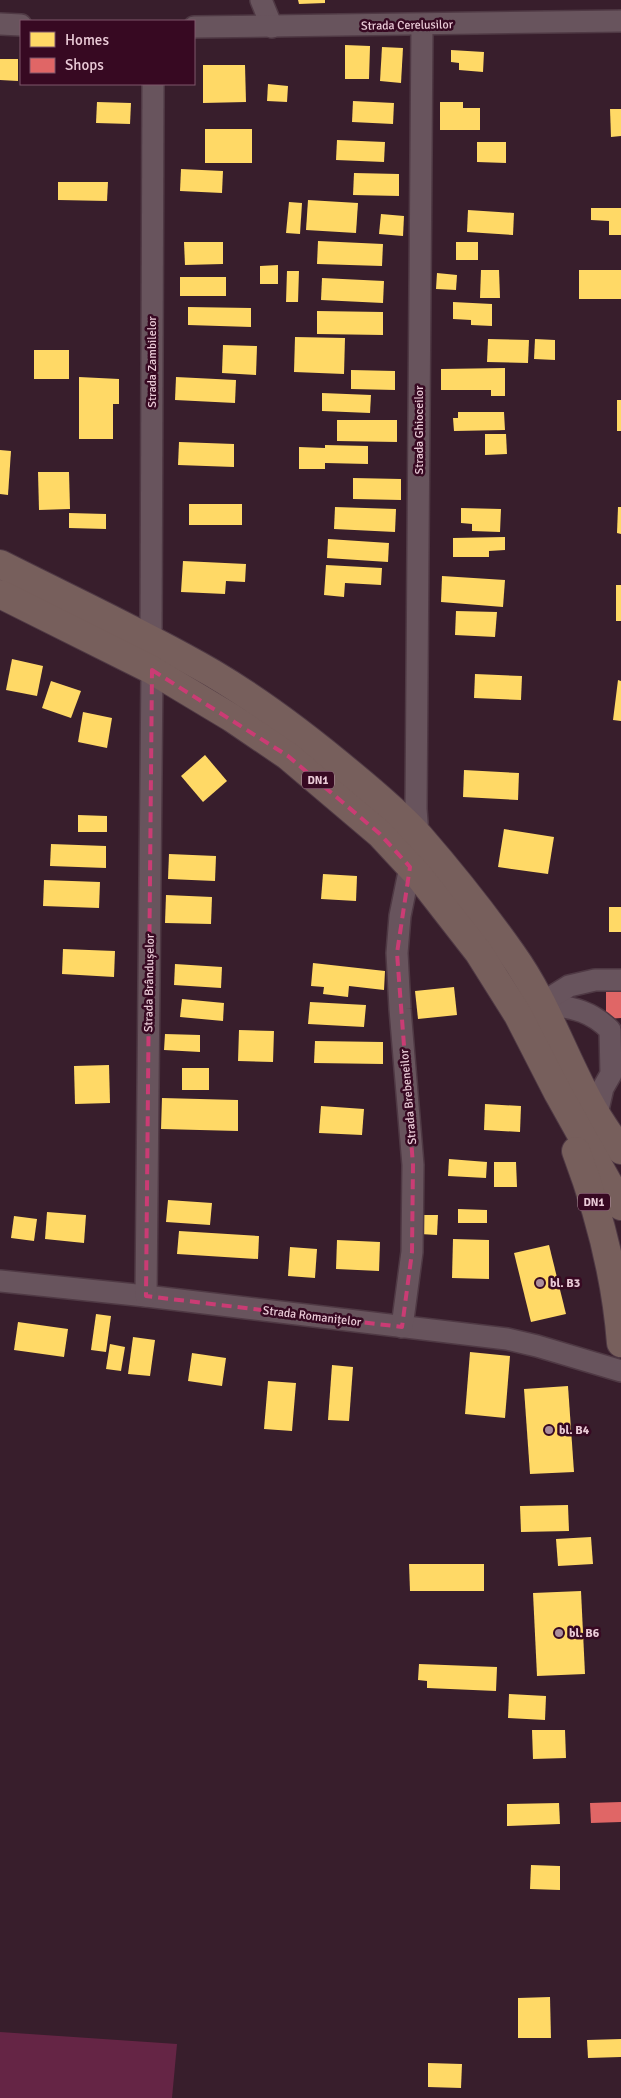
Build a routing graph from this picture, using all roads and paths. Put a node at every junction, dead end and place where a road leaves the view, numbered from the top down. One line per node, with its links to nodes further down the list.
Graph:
1 (261, 0): 7 (street)
2 (621, 21): 5 (street, Strada Cerelusilor)
3 (0, 24): 4 (street)
4 (20, 25)
5 (422, 25): 7 (street, Strada Cerelusilor); 13 (street, Strada Ghioceilor)
6 (195, 27): 7 (street, Strada Cerelusilor)
7 (272, 27)
8 (152, 85): 11 (street, Strada Zambilelor)
9 (0, 564): 11 (highway, DN1)
10 (0, 594): 12 (highway, DN1)
11 (151, 640): 13 (highway, DN1)
12 (152, 670): 14 (highway, DN1); 23 (street, Strada Brândușelor)
13 (418, 835): 16 (highway, DN1)
14 (410, 867): 17 (highway, DN1); 24 (street, Strada Brebeneilor)
15 (621, 980): 16 (street)
16 (542, 1003): 18 (highway, DN1); 18 (street)
17 (545, 1068): 19 (highway, DN1); 25 (highway, DN1)
18 (612, 1135)
19 (621, 1206)
20 (621, 1215): 21 (highway, DN1)
21 (621, 1251)
22 (0, 1281): 23 (street, Strada Romanițelor)
23 (146, 1296): 24 (street, Strada Romanițelor)
24 (402, 1327): 26 (street, Strada Romanițelor)
25 (621, 1343)
26 (621, 1371)

